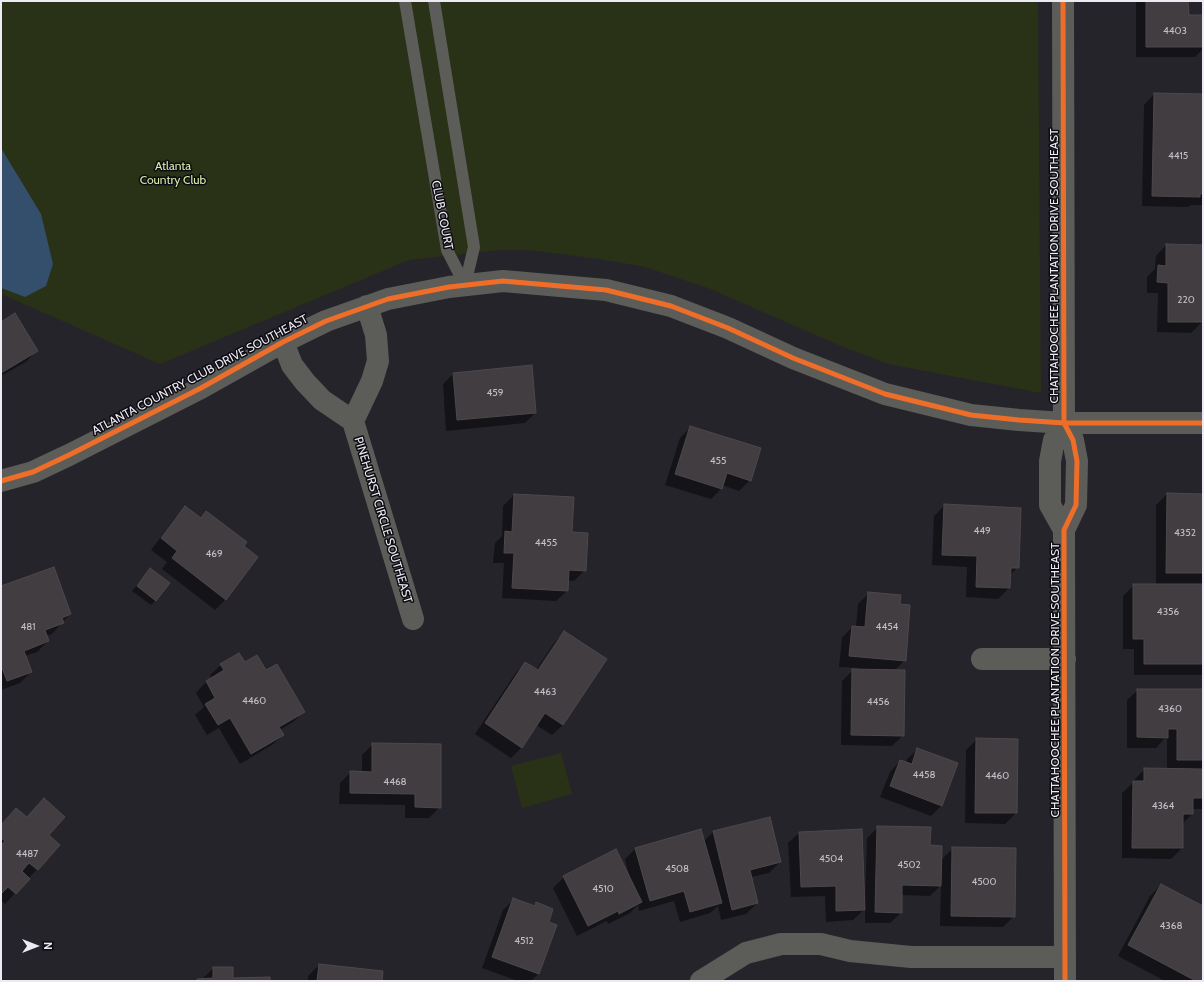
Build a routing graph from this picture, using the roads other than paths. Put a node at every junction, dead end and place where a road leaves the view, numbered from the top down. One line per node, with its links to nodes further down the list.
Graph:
1 (405, 1): 4 (lane, CLUB COURT)
2 (434, 1): 4 (lane, CLUB COURT)
3 (1063, 1): 8 (street, CHATTAHOOCHEE PLANTATION DRIVE SOUTHEAST)
4 (465, 285): 5 (street, ATLANTA COUNTRY CLUB DRIVE SOUTHEAST); 8 (street, ATLANTA COUNTRY CLUB DRIVE SOUTHEAST)
5 (367, 306): 6 (street, ATLANTA COUNTRY CLUB DRIVE SOUTHEAST); 7 (street, PINEHURST CIRCLE SOUTHEAST)
6 (283, 342): 7 (street, PINEHURST CIRCLE SOUTHEAST); 10 (street, ATLANTA COUNTRY CLUB DRIVE SOUTHEAST)
7 (353, 421): 11 (street, PINEHURST CIRCLE SOUTHEAST)
8 (1064, 423): 9 (street, ATLANTA COUNTRY CLUB DRIVE SOUTHEAST); 13 (street, CHATTAHOOCHEE PLANTATION DRIVE SOUTHEAST)
9 (1203, 423)
10 (1, 481)
11 (413, 619)
12 (982, 659): 13 (street, CHATTAHOOCHEE PLANTATION DRIVE SOUTHEAST)
13 (1065, 659): 14 (street, CHATTAHOOCHEE PLANTATION DRIVE SOUTHEAST)
14 (1065, 957): 15 (street); 16 (street, CHATTAHOOCHEE PLANTATION DRIVE SOUTHEAST)
15 (701, 981)
16 (1065, 981)

